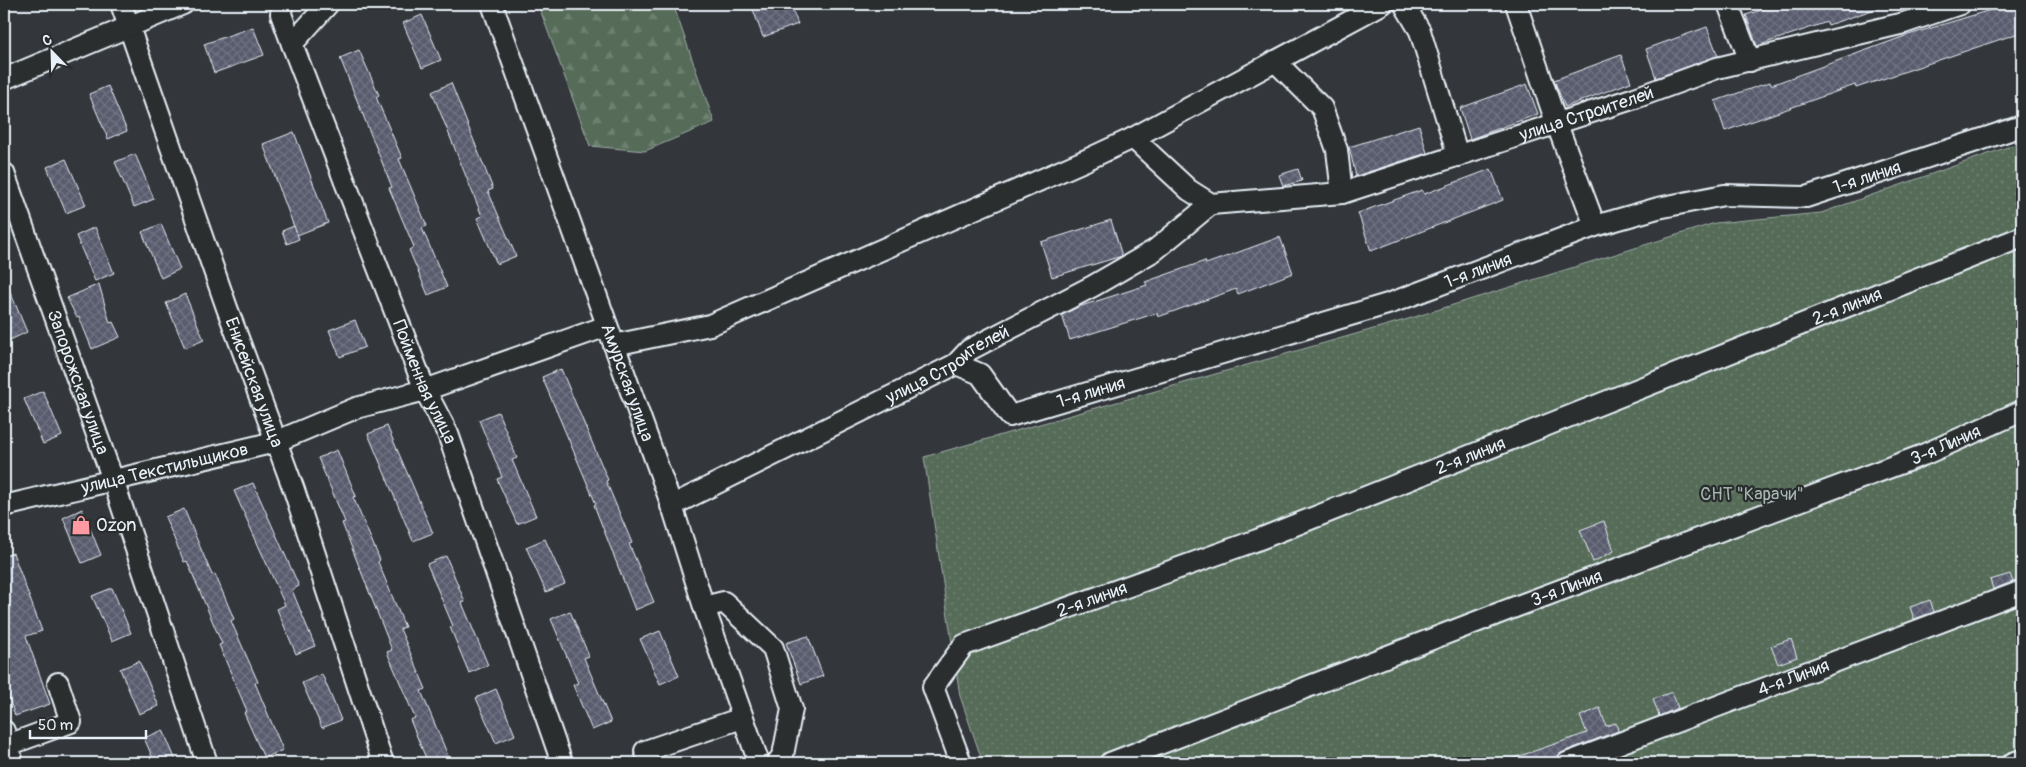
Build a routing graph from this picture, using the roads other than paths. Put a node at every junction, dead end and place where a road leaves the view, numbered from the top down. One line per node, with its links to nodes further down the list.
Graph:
1 (121, 4): 11 (street, Енисейская улица)
2 (183, 4): 11 (street)
3 (328, 4): 12 (street)
4 (492, 4): 25 (street, Амурская улица)
5 (1382, 4): 13 (street)
6 (1404, 4): 19 (street)
7 (1516, 4): 16 (street)
8 (1728, 4): 14 (street)
9 (1960, 4): 14 (street, улица Строителей)
10 (277, 7): 12 (street, Пойменная улица)
11 (128, 25): 15 (street); 30 (street, Енисейская улица)
12 (292, 44): 28 (street, Пойменная улица)
13 (1275, 61): 18 (street); 21 (street)
14 (1750, 61): 16 (street, улица Строителей)
15 (4, 79)
16 (1556, 122): 19 (street, улица Строителей); 23 (street)
17 (2022, 126): 23 (street, 1-я линия)
18 (1132, 138): 22 (street); 26 (street)
19 (1458, 156): 21 (street, улица Строителей)
20 (4, 173): 31 (street, Запорожская улица)
21 (1342, 193): 22 (street, улица Строителей)
22 (1211, 204): 27 (street, улица Строителей)
23 (1595, 226): 27 (street, 1-я линия)
24 (2022, 237): 46 (street, 2-я линия)
25 (607, 326): 26 (street, Амурская улица); 28 (street, улица Текстильщиков)
26 (614, 345): 33 (street, Амурская улица)
27 (956, 364): 33 (street, улица Строителей)
28 (425, 390): 30 (street, улица Текстильщиков); 43 (street, Пойменная улица)
29 (2022, 410): 47 (street, 3-я Линия)
30 (275, 442): 31 (street, улица Текстильщиков); 42 (street, Енисейская улица)
31 (112, 480): 32 (street, улица Текстильщиков); 41 (street, Запорожская улица)
32 (4, 506)
33 (671, 506): 35 (street, Амурская улица)
34 (2022, 591): 48 (street, 4-я Линия)
35 (704, 607): 37 (street, Амурская улица); 45 (street)
36 (58, 683): 38 (street)
37 (742, 718): 39 (street); 44 (street, Амурская улица)
38 (8, 746)
39 (645, 751)
40 (2022, 760): 49 (street)
41 (207, 763)
42 (383, 763)
43 (562, 763)
44 (759, 763)
45 (777, 763)
46 (961, 763)
47 (1110, 763)
48 (1567, 763)
49 (2013, 763)

